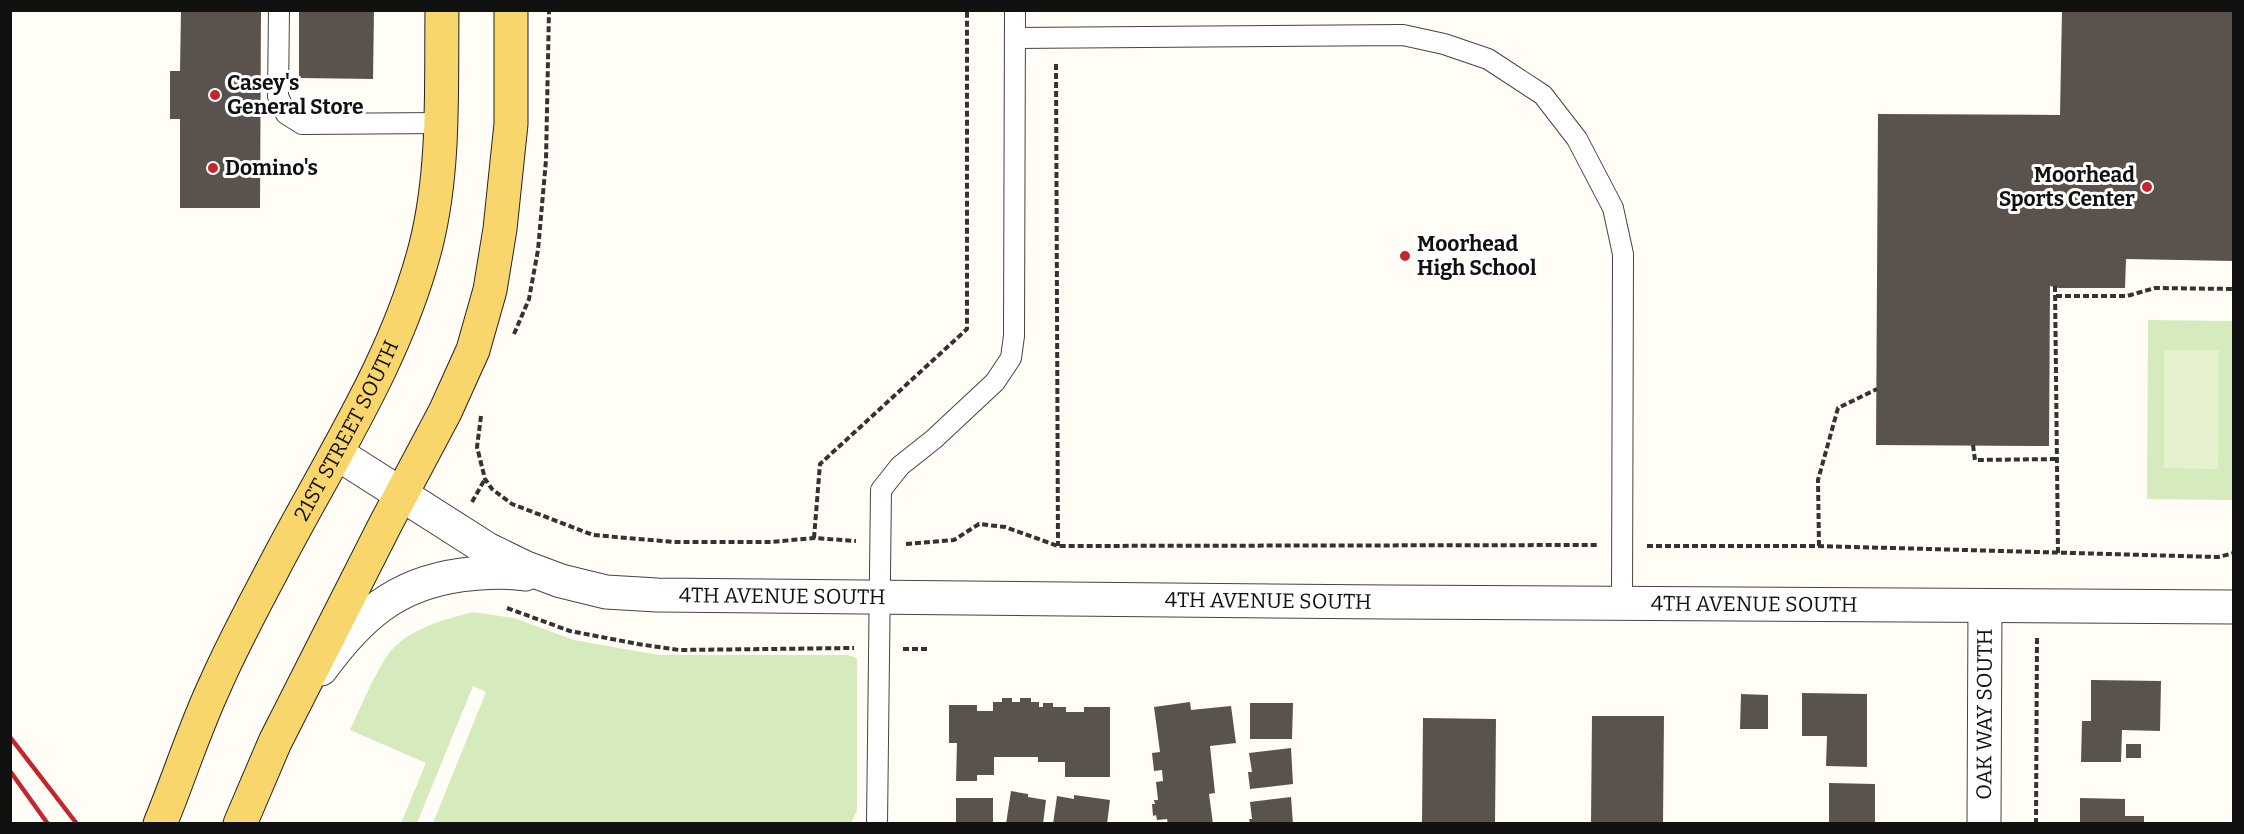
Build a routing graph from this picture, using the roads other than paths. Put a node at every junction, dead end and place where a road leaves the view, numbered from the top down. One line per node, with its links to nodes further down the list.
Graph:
1 (279, 10): 6 (lane)
2 (442, 10): 6 (main road, 21ST STREET SOUTH)
3 (511, 10): 8 (main road)
4 (1015, 10): 5 (lane)
5 (1015, 38): 10 (lane); 11 (lane)
6 (441, 123): 7 (main road, 21ST STREET SOUTH)
7 (338, 454): 8 (street, 4TH AVENUE SOUTH); 15 (main road, 21ST STREET SOUTH)
8 (402, 494): 9 (street, 4TH AVENUE SOUTH); 14 (main road)
9 (561, 581): 10 (street, 4TH AVENUE SOUTH); 14 (street)
10 (879, 597): 11 (street, 4TH AVENUE SOUTH); 17 (lane)
11 (1622, 603): 12 (street, 4TH AVENUE SOUTH)
12 (1985, 606): 13 (street, 4TH AVENUE SOUTH); 18 (street, OAK WAY SOUTH)
13 (2234, 607)
14 (294, 704): 16 (main road)
15 (160, 824)
16 (240, 824)
17 (877, 824)
18 (1983, 824)

